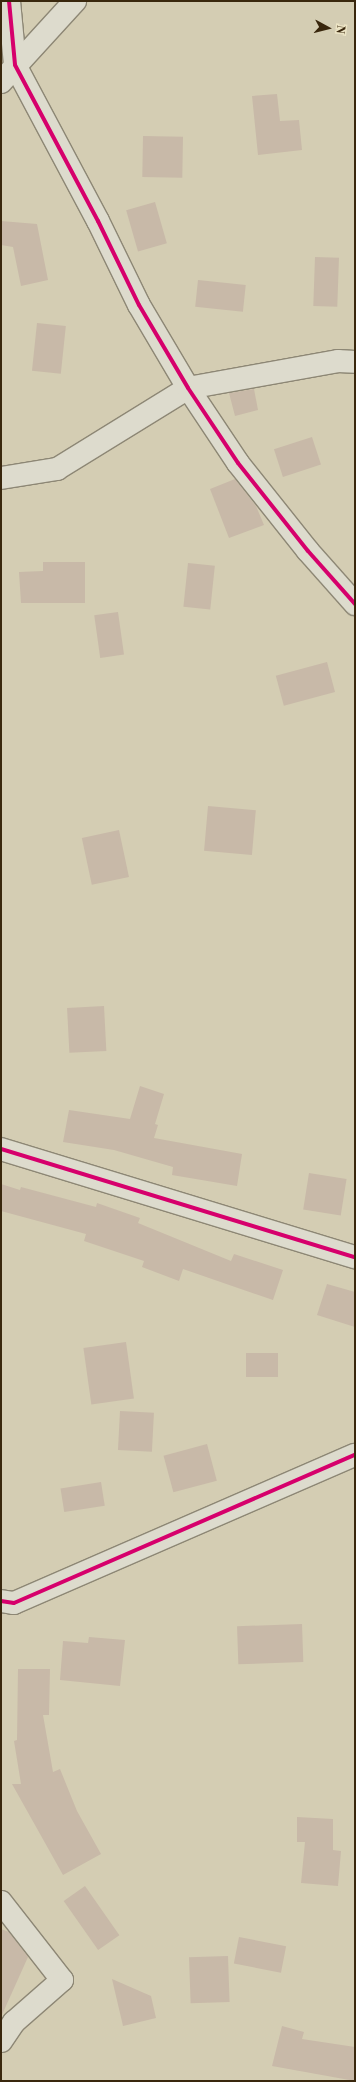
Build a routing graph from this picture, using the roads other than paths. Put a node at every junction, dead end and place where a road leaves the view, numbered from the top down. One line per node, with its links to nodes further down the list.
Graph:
1 (9, 1): 3 (street)
2 (75, 1): 3 (street)
3 (15, 65): 4 (street); 6 (street)
4 (1, 82)
5 (355, 362): 6 (street)
6 (188, 388): 7 (street); 8 (street)
7 (1, 478)
8 (355, 604)
9 (1, 1149): 10 (street)
10 (355, 1257)
11 (355, 1456): 12 (street)
12 (1, 1601)
13 (1, 1902): 14 (street)
14 (1, 2041)

